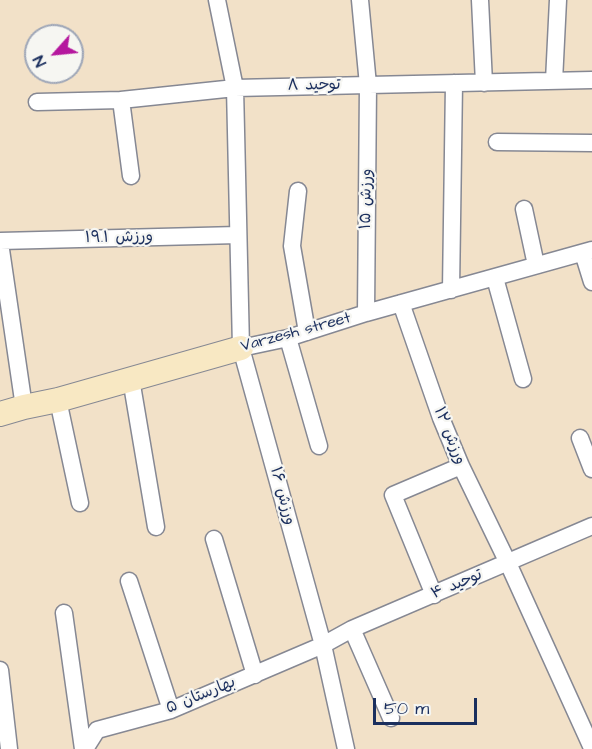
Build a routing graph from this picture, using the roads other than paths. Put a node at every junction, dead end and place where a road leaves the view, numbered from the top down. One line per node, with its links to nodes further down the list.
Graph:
1 (217, 0): 10 (street, ورزش ۱۶)
2 (360, 0): 9 (street, ورزش ۱۵)
3 (480, 0): 7 (street)
4 (558, 0): 6 (street)
5 (592, 80): 6 (street, توحید ۸)
6 (554, 81): 7 (street, توحید ۸)
7 (484, 83): 8 (street, توحید ۸)
8 (454, 84): 9 (street, توحید ۸); 24 (street)
9 (368, 85): 10 (street, توحید ۸); 26 (street, ورزش ۱۵)
10 (235, 88): 11 (street, توحید ۸); 18 (street, ورزش ۱۶)
11 (122, 100): 12 (street, توحید ۸); 15 (street)
12 (37, 102)
13 (497, 142): 14 (street)
14 (592, 143)
15 (131, 176)
16 (298, 191): 27 (street)
17 (524, 209): 21 (street)
18 (238, 236): 19 (street, ورزش ۱۹.۱); 29 (street, ورزش ۱۶)
19 (0, 242): 33 (street)
20 (587, 252): 21 (street, Varzesh street); 23 (street)
21 (536, 266): 22 (street, Varzesh street)
22 (495, 278): 24 (street, Varzesh street); 31 (street)
23 (592, 282)
24 (451, 290): 25 (street, Varzesh street)
25 (401, 303): 26 (street, Varzesh street); 37 (street, ورزش ۱۲)
26 (366, 314): 27 (street, Varzesh street)
27 (307, 332): 28 (street, Varzesh street)
28 (288, 338): 29 (street, Varzesh street); 36 (street)
29 (241, 348): 30 (street, Varzesh street); 48 (street, ورزش ۱۶)
30 (131, 379): 32 (street, Varzesh street); 41 (street)
31 (523, 379)
32 (58, 400): 33 (street, Varzesh street); 39 (street)
33 (24, 407): 34 (street, Varzesh street)
34 (0, 414)
35 (580, 438): 38 (street)
36 (319, 446)
37 (461, 466): 43 (street, ورزش ۱۲); 45 (street)
38 (592, 469)
39 (80, 503)
40 (592, 526): 43 (street, توحید ۴)
41 (156, 527)
42 (214, 539): 50 (street)
43 (508, 563): 45 (street, توحید ۴); 53 (street, ورزش ۱۲)
44 (129, 581): 51 (street)
45 (434, 595): 47 (street, توحید ۴)
46 (64, 613): 55 (street)
47 (352, 629): 48 (street, توحید ۴); 52 (street)
48 (322, 645): 50 (street, بهارستان ۵); 56 (street, ورزش ۱۶)
49 (0, 670): 54 (street)
50 (255, 675): 51 (street, بهارستان ۵)
51 (171, 710): 55 (street, بهارستان ۵)
52 (391, 718)
53 (592, 748)
54 (9, 749)
55 (84, 749)
56 (346, 749)

